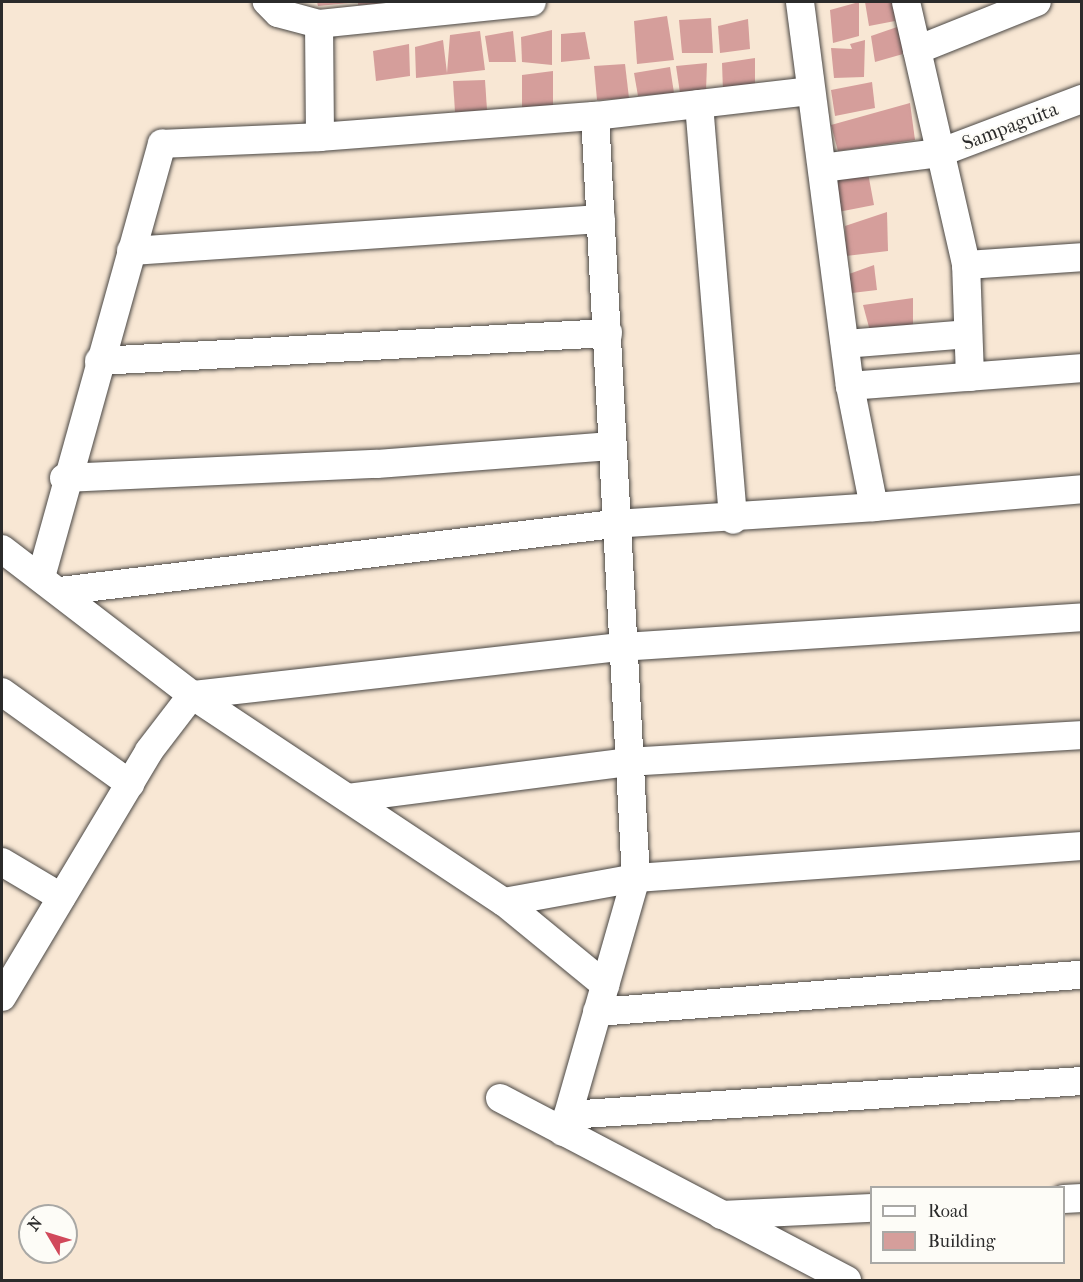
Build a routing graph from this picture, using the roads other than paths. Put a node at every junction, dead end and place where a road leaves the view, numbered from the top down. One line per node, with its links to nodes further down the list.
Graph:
1 (267, 2): 6 (street)
2 (532, 2): 6 (street)
3 (800, 2): 8 (street)
4 (906, 2): 7 (street)
5 (1037, 2): 7 (street)
6 (319, 24): 12 (street)
7 (917, 50): 13 (street)
8 (811, 91): 10 (street); 14 (street)
9 (1082, 99): 13 (street, Sampaguita)
10 (699, 104): 11 (street); 30 (street)
11 (595, 116): 12 (street); 15 (street)
12 (320, 137): 16 (street)
13 (939, 153): 14 (street, Sampaguita); 18 (street)
14 (822, 168): 21 (street)
15 (601, 219): 16 (street); 19 (street)
16 (131, 250): 22 (street)
17 (1082, 257): 18 (street)
18 (966, 265): 20 (street)
19 (608, 333): 22 (street); 26 (street)
20 (968, 334): 21 (street); 24 (street)
21 (845, 344): 25 (street)
22 (99, 361): 27 (street)
23 (1082, 368): 24 (street)
24 (970, 377): 25 (street)
25 (850, 386): 29 (street)
26 (611, 446): 27 (street); 31 (street)
27 (64, 478): 33 (street)
28 (1082, 489): 29 (street)
29 (874, 507): 30 (street)
30 (733, 520): 31 (street)
31 (614, 524): 33 (street); 35 (street)
32 (2, 549): 33 (street)
33 (50, 584): 37 (street)
34 (1082, 617): 35 (street)
35 (622, 647): 37 (street); 39 (street)
36 (2, 692): 40 (street)
37 (192, 696): 40 (street); 41 (street)
38 (1082, 735): 39 (street)
39 (628, 762): 41 (street); 44 (street)
40 (129, 784): 45 (street)
41 (348, 798): 46 (street)
42 (1082, 846): 44 (street)
43 (2, 862): 45 (street)
44 (636, 878): 46 (street); 48 (street)
45 (62, 897): 49 (street)
46 (504, 902): 48 (street)
47 (1082, 975): 50 (street)
48 (605, 985): 50 (street)
49 (2, 997)
50 (597, 1012): 53 (street)
51 (1082, 1081): 53 (street)
52 (500, 1098): 53 (street)
53 (565, 1124): 57 (street)
54 (1082, 1198): 55 (street)
55 (1065, 1199)
56 (870, 1208): 57 (street)
57 (720, 1215): 58 (street)
58 (847, 1281)

